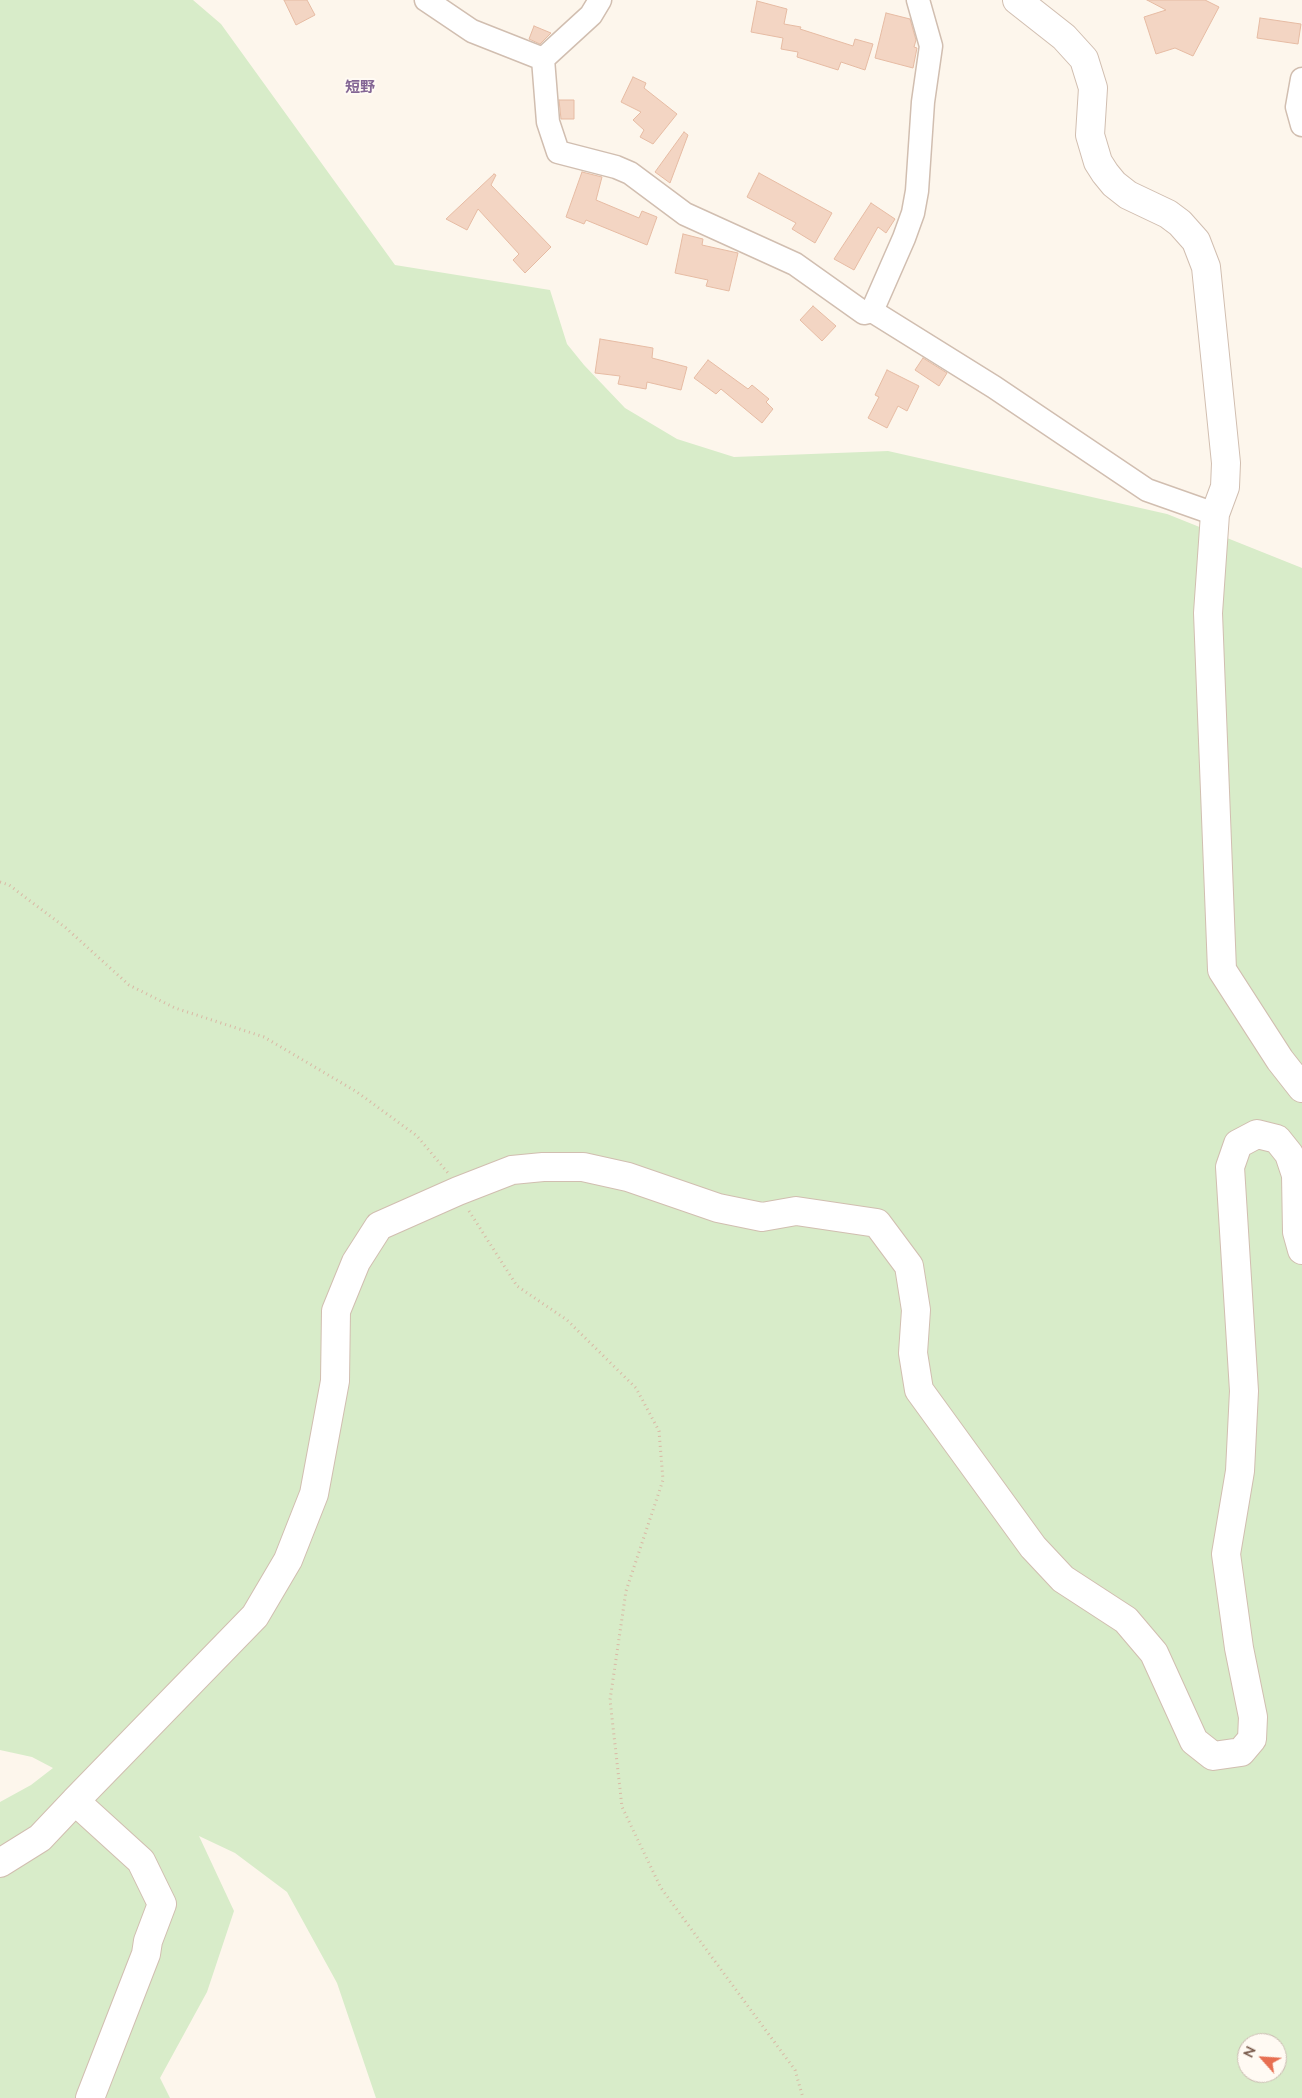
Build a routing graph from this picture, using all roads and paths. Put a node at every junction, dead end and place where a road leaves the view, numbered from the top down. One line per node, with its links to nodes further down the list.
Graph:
1 (426, 0): 5 (street)
2 (600, 0): 5 (street)
3 (918, 0): 8 (street)
4 (1017, 0): 9 (street)
5 (543, 59): 8 (street)
6 (1302, 79): 7 (street)
7 (1302, 125)
8 (872, 312): 9 (street)
9 (1215, 514): 11 (street)
10 (0, 882): 12 (path)
11 (1302, 1088)
12 (458, 1191): 13 (street); 14 (street); 17 (path)
13 (1302, 1250)
14 (75, 1801): 15 (street); 16 (street)
15 (0, 1863)
16 (90, 2098)
17 (803, 2098)

